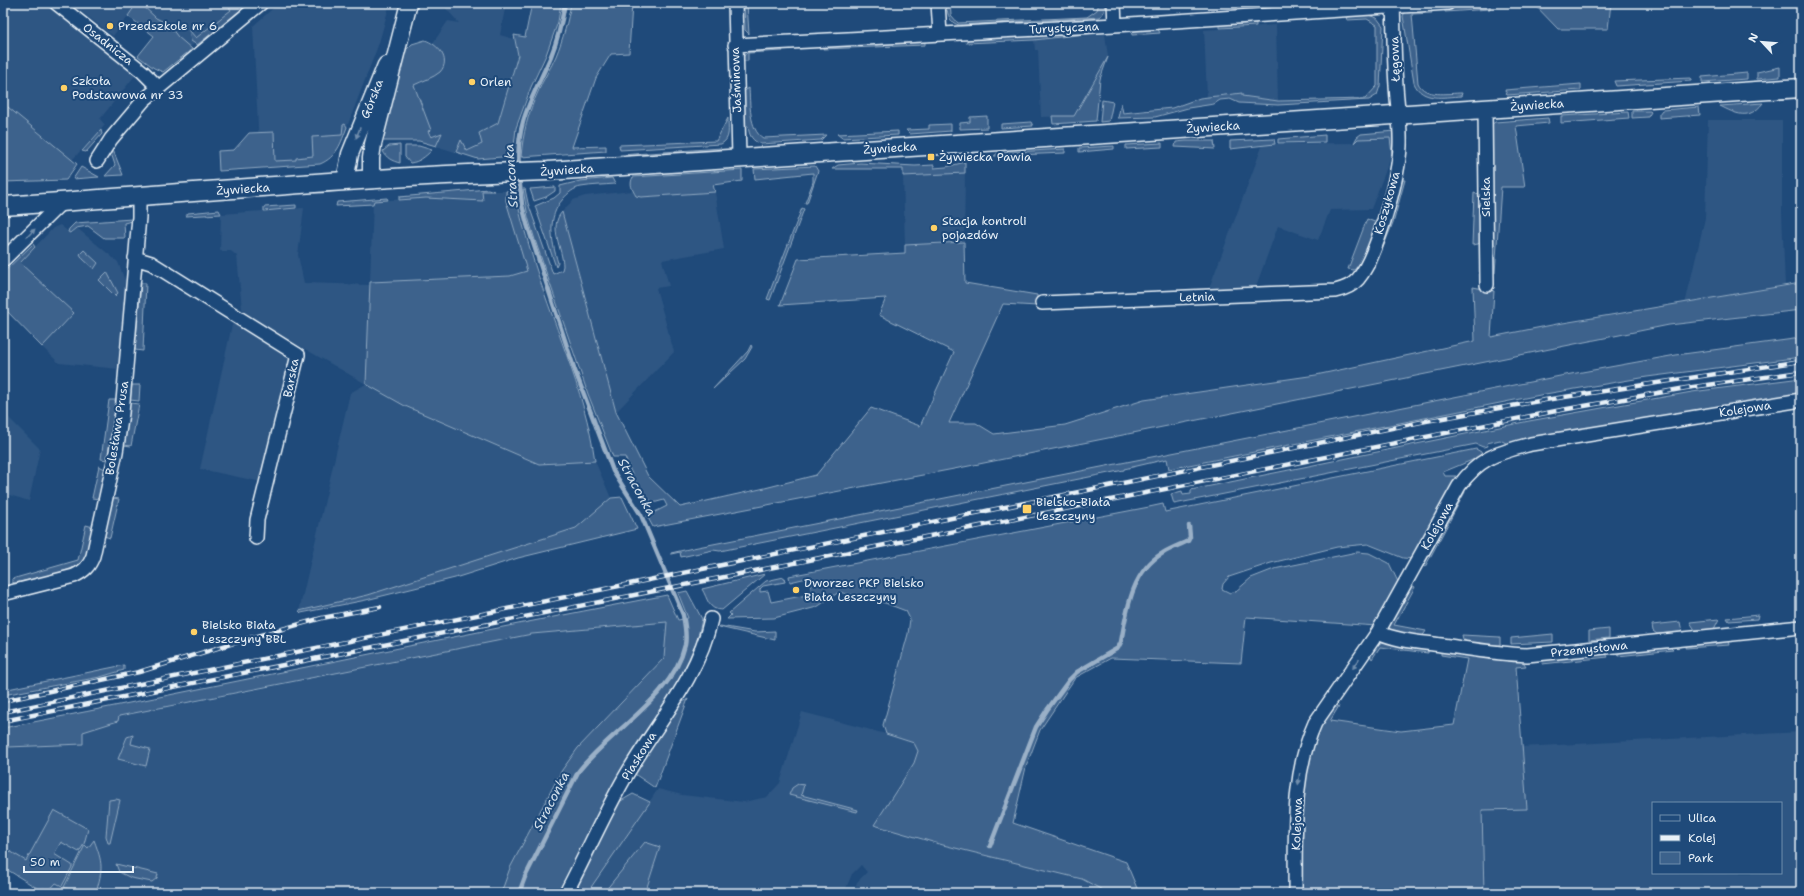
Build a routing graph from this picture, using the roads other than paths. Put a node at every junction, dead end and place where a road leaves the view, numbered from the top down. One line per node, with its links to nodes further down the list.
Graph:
1 (56, 3): 13 (street, Osadnicza)
2 (261, 3): 13 (street)
3 (409, 3): 9 (street, Górska)
4 (735, 3): 12 (street, Jaśminowa)
5 (938, 3): 11 (street)
6 (1114, 3): 10 (street)
7 (1448, 3): 8 (street, Turystyczna)
8 (1393, 5): 10 (street, Turystyczna); 16 (street, Łęgowa)
9 (404, 18): 19 (street, Górska); 20 (street, Górska, one-way to 20)
10 (1115, 25): 11 (street, Turystyczna)
11 (940, 34): 12 (street, Turystyczna)
12 (735, 45): 17 (street, Jaśminowa)
13 (158, 87): 18 (street)
14 (1801, 88): 15 (main road, Żywiecka)
15 (1485, 109): 16 (main road, Żywiecka); 27 (street, Sielska)
16 (1399, 114): 17 (main road, Żywiecka); 26 (street, Koszykowa)
17 (739, 157): 19 (main road, Żywiecka)
18 (97, 162)
19 (371, 180): 20 (main road, Żywiecka)
20 (345, 181): 21 (main road, Żywiecka)
21 (139, 197): 22 (main road, Żywiecka); 24 (street, Bolesława Prusa)
22 (62, 202): 23 (main road, Żywiecka); 25 (street, one-way to 22)
23 (3, 206)
24 (135, 258): 30 (street, Barska); 31 (street, Bolesława Prusa)
25 (3, 260)
26 (1351, 285): 28 (street, Letnia)
27 (1487, 285)
28 (1042, 302)
29 (1801, 400): 34 (street, Kolejowa)
30 (256, 538)
31 (3, 594)
32 (711, 619): 35 (street, Piaskowa)
33 (1801, 628): 34 (street, Przemysłowa)
34 (1378, 632): 36 (street, Kolejowa, one-way to 36)
35 (566, 893)
36 (1295, 893)

